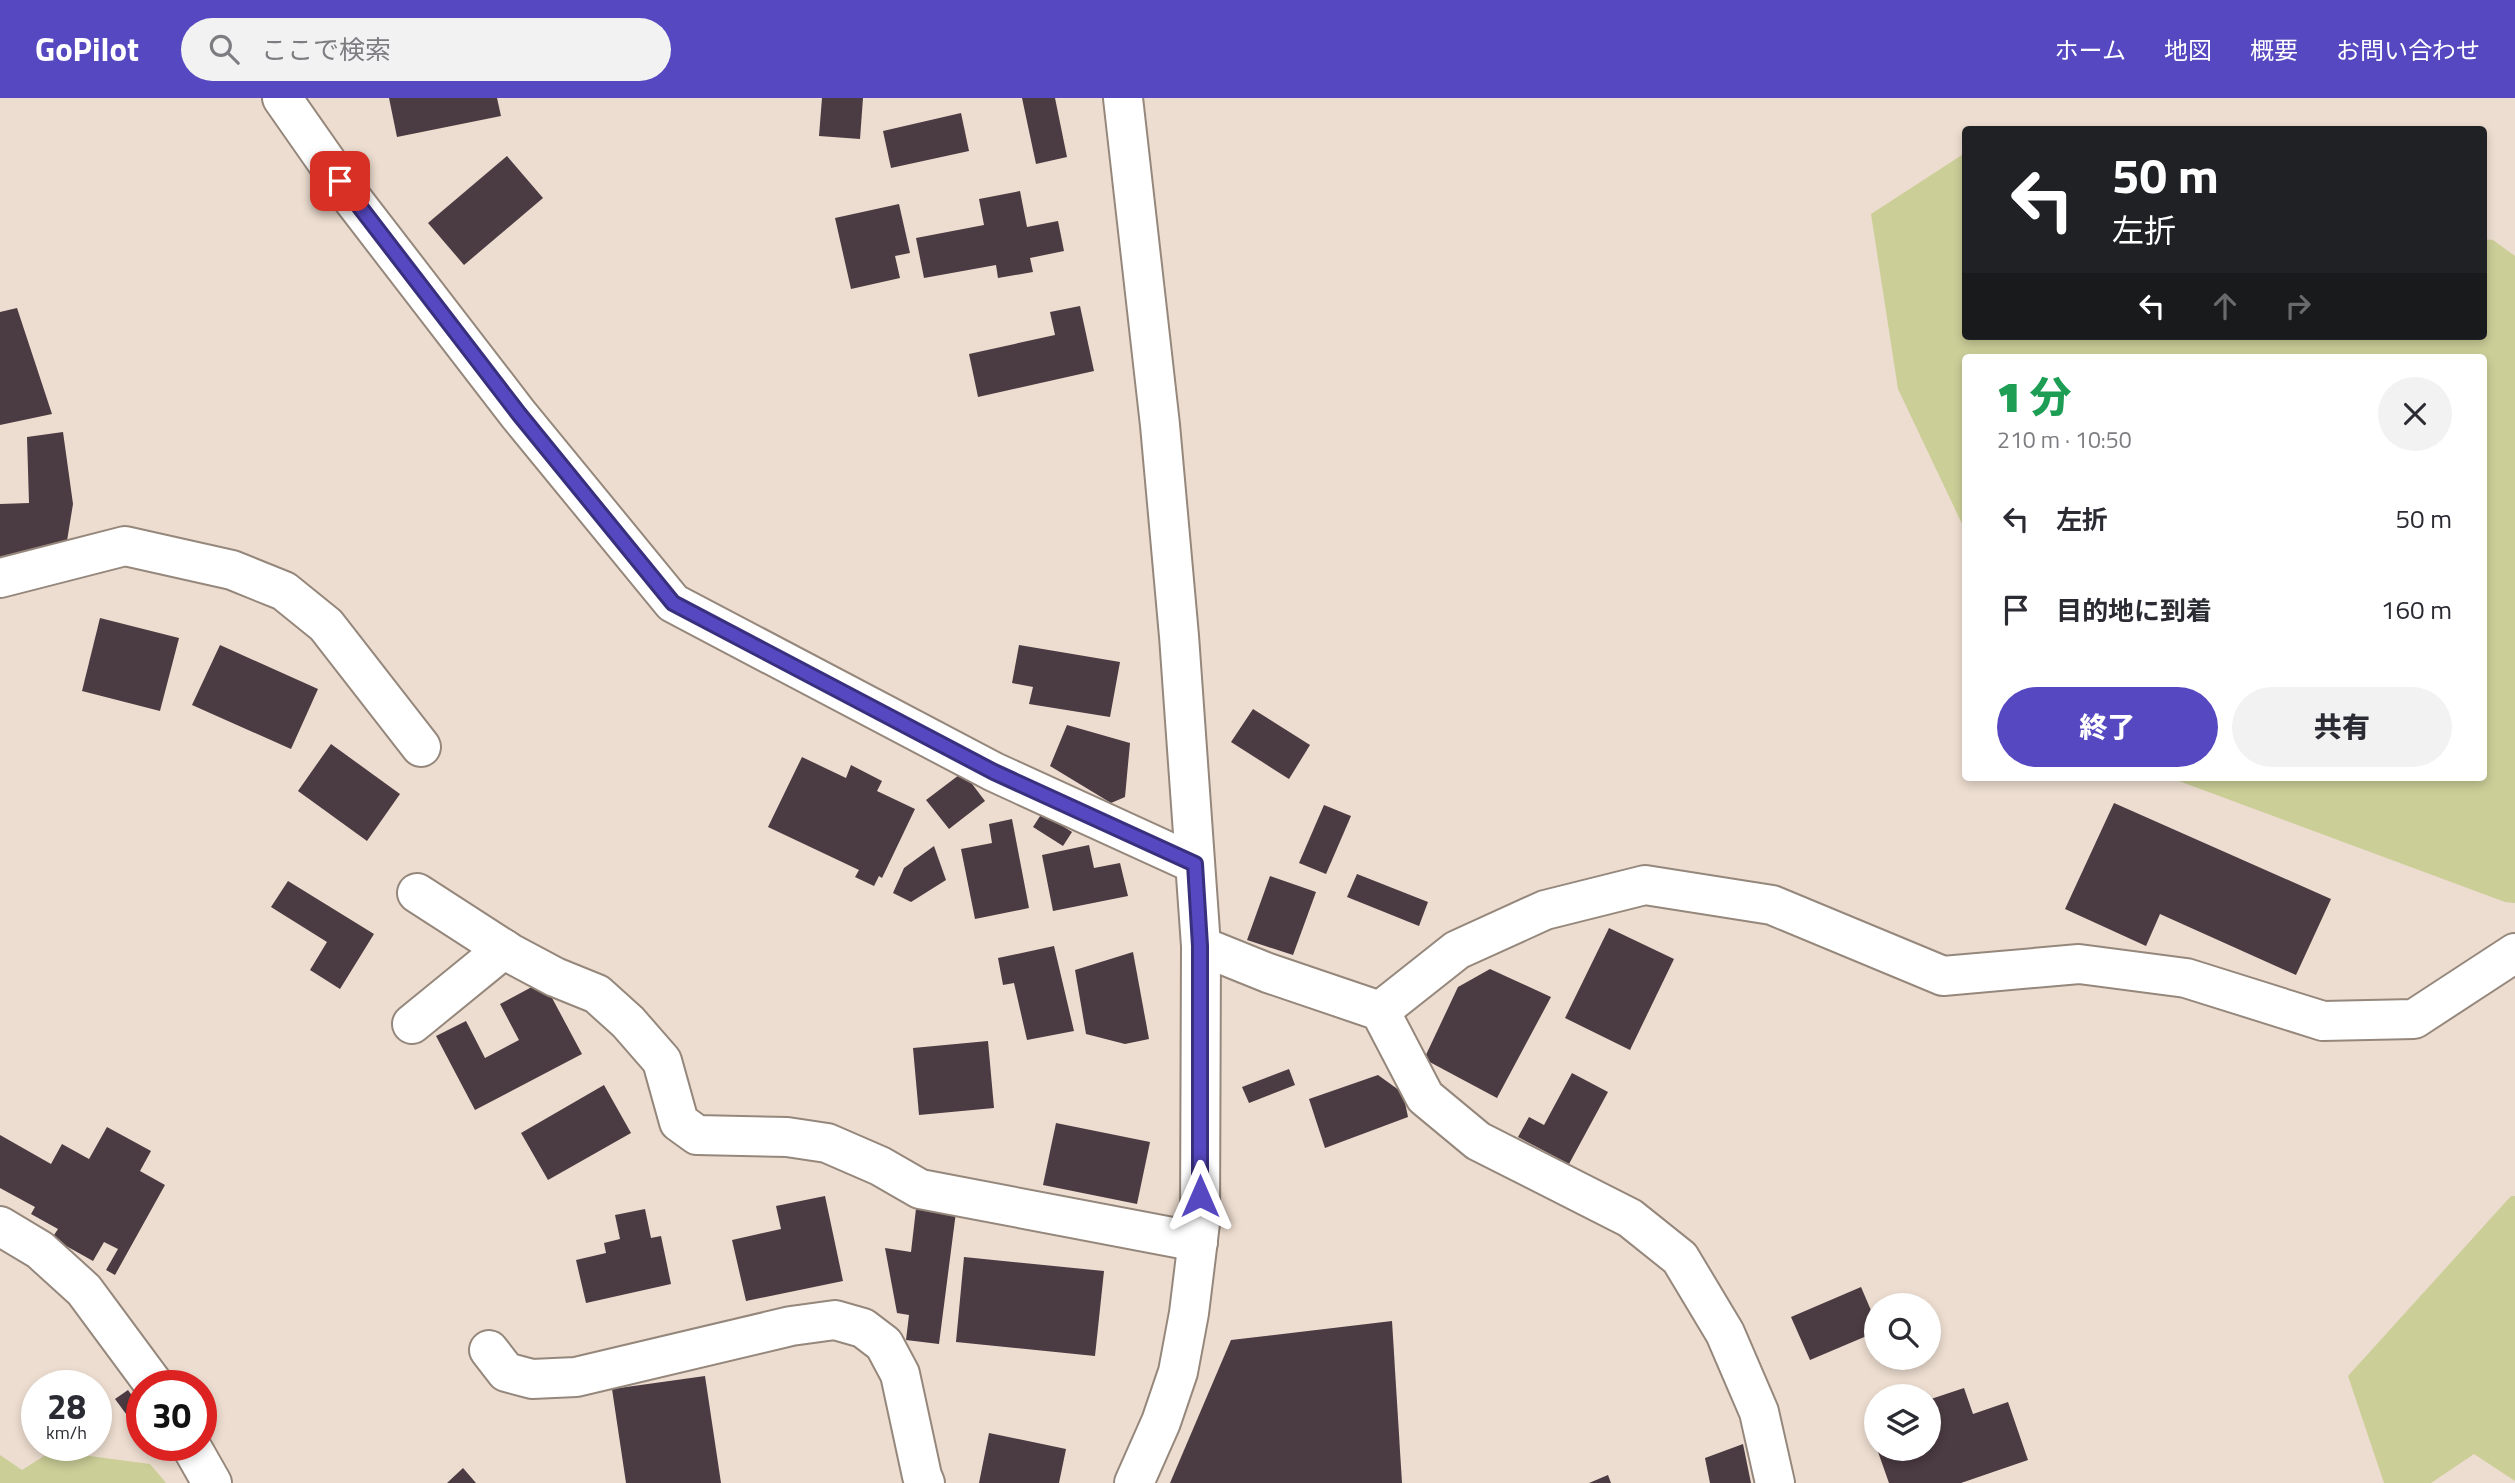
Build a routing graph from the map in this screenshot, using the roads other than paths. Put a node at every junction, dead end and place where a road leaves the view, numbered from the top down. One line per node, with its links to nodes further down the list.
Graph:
1 (282, 98): 5 (street)
2 (1123, 98): 5 (street)
3 (0, 578): 4 (street)
4 (421, 747)
5 (1195, 864): 7 (street)
6 (417, 893): 8 (street)
7 (1200, 946): 10 (street); 13 (street)
8 (504, 949): 11 (street); 13 (street)
9 (2515, 953): 10 (street)
10 (1380, 1011): 20 (street)
11 (412, 1024)
12 (0, 1226): 15 (street)
13 (1198, 1242): 19 (street)
14 (489, 1350): 18 (street)
15 (143, 1370)
16 (200, 1461): 17 (street)
17 (212, 1483)
18 (925, 1483)
19 (1134, 1483)
20 (1775, 1483)

